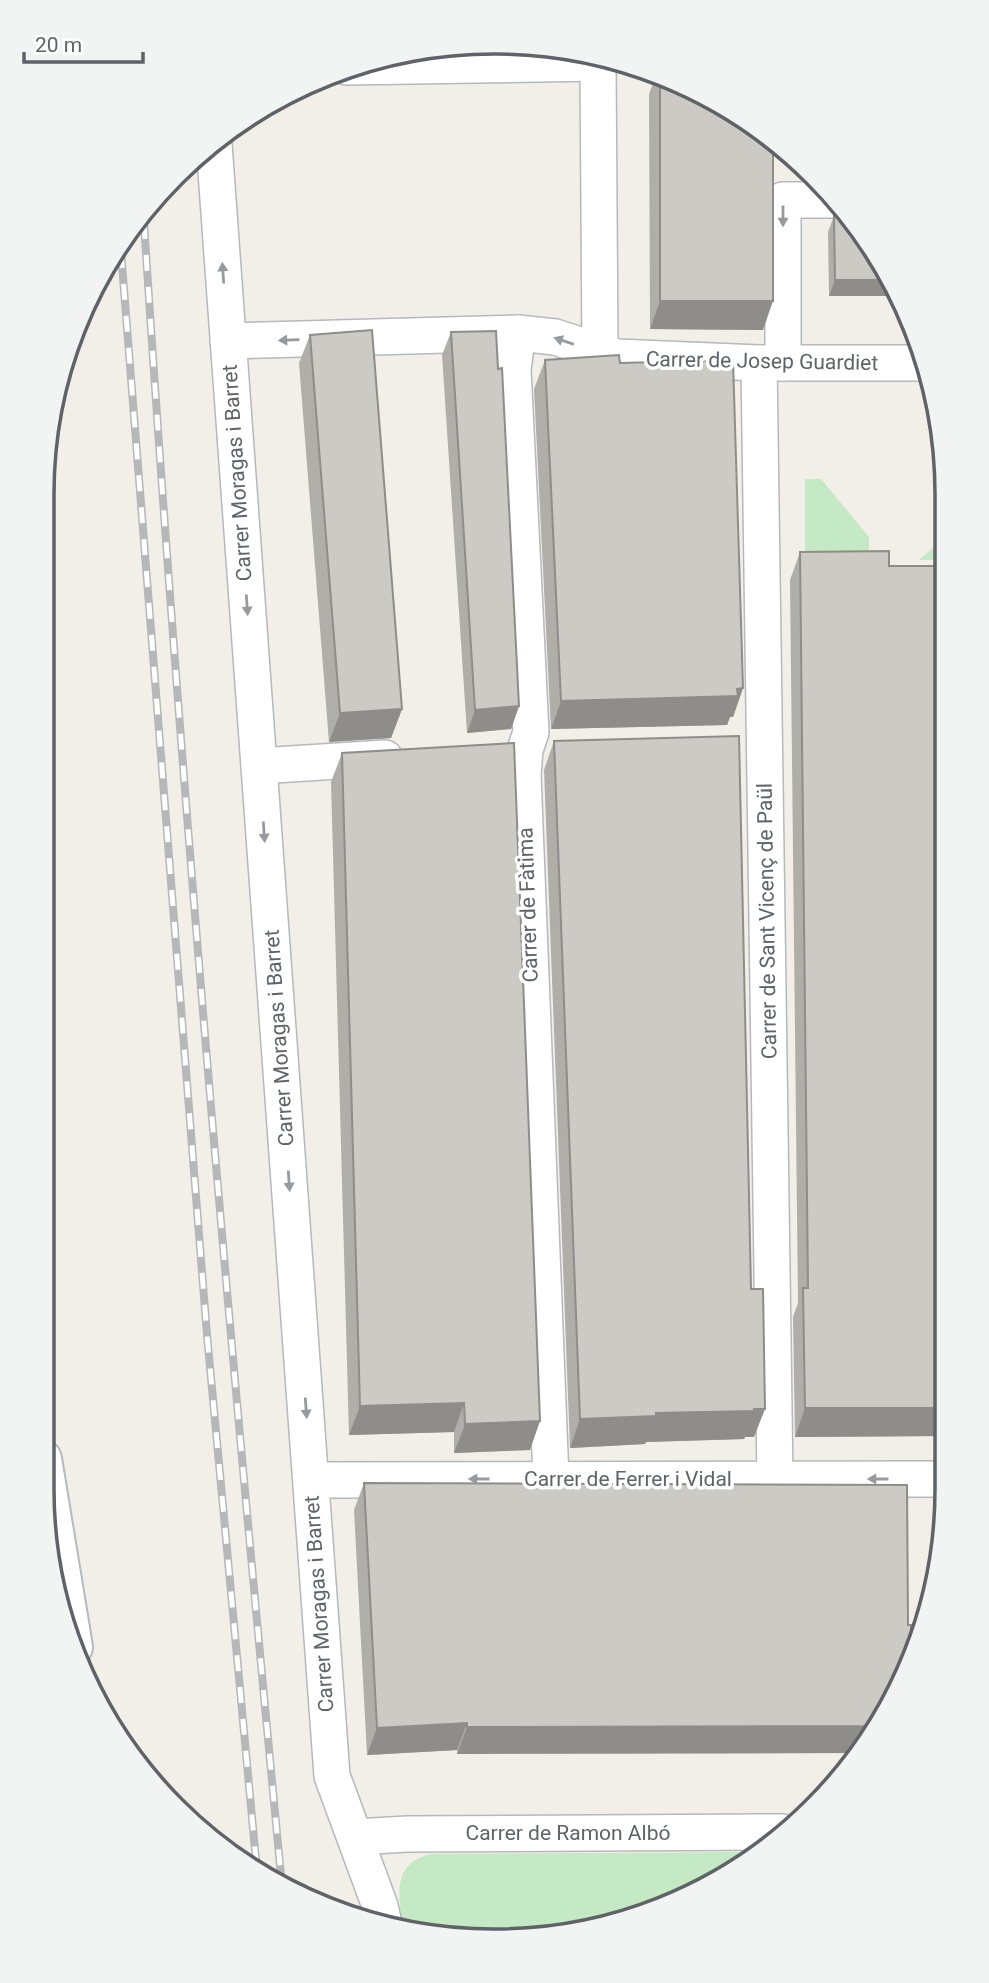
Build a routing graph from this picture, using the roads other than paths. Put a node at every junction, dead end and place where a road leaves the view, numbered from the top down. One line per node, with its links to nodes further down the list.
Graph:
1 (581, 63): 2 (street)
2 (394, 66)
3 (599, 67): 8 (street)
4 (215, 155): 7 (street, Carrer Moragas i Barret, one-way to 4)
5 (821, 200): 9 (street, Carrer de Sant Vicenç de Paül, one-way to 9)
6 (518, 333): 7 (street, Carrer de Josep Guardiet, one-way to 7); 8 (street, Carrer de Josep Guardiet, one-way to 6); 12 (street, Carrer de Fàtima)
7 (228, 341): 14 (street, Carrer Moragas i Barret, one-way to 14)
8 (600, 353): 9 (street, Carrer de Josep Guardiet)
9 (771, 363): 10 (street, Carrer de Josep Guardiet); 18 (street, Carrer de Sant Vicenç de Paül)
10 (914, 363)
11 (565, 749): 12 (street)
12 (512, 750): 15 (street, Carrer de Fàtima)
13 (419, 756): 14 (street)
14 (259, 766): 17 (street, Carrer Moragas i Barret, one-way to 17)
15 (551, 1479): 17 (street, Carrer de Ferrer i Vidal, one-way to 17); 18 (street, Carrer de Ferrer i Vidal)
16 (935, 1479): 18 (street, Carrer de Ferrer i Vidal, one-way to 18)
17 (311, 1480): 20 (street, Carrer Moragas i Barret)
18 (775, 1480)
19 (770, 1832): 20 (street, Carrer de Ramon Albó)
20 (355, 1837): 21 (street, Carrer Moragas i Barret)
21 (382, 1914)

